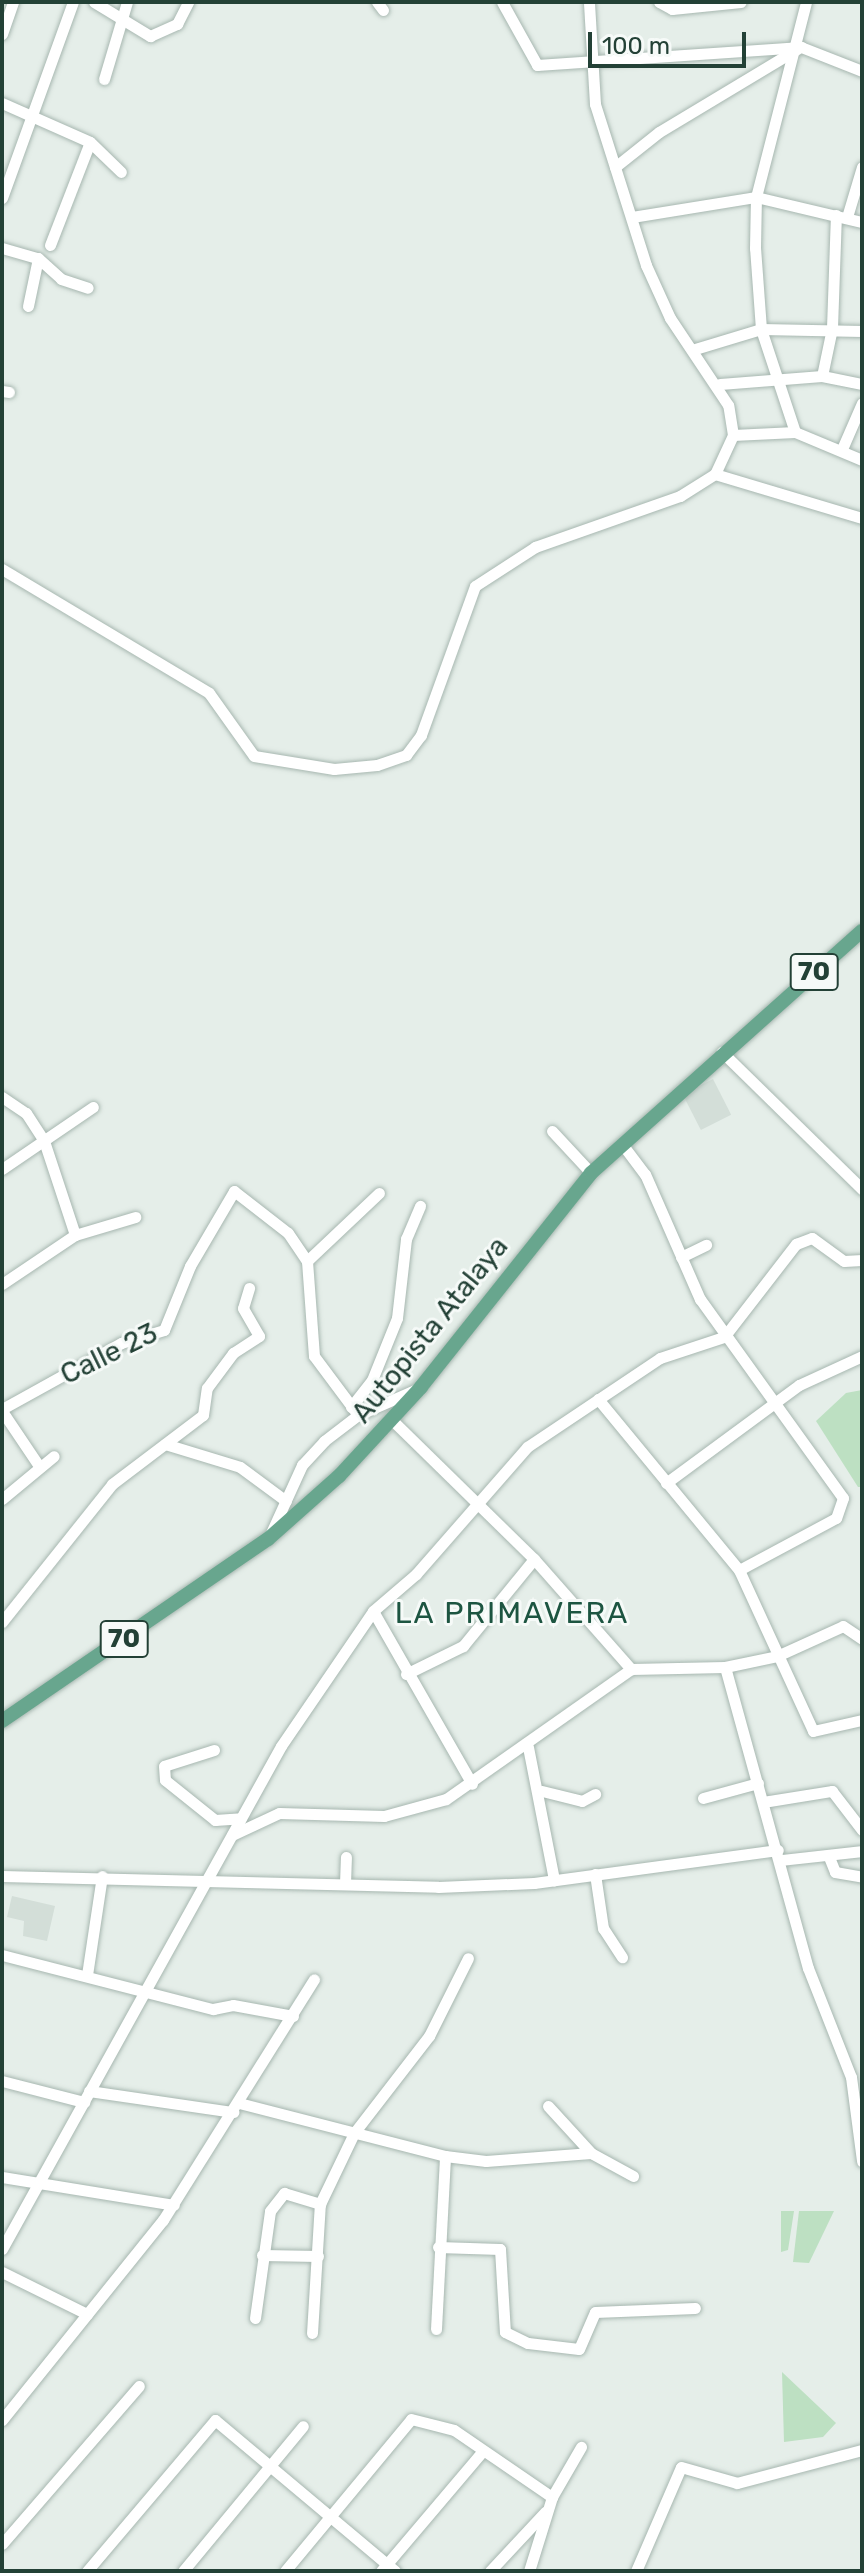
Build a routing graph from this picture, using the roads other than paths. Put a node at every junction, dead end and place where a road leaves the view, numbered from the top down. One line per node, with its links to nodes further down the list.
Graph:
1 (13, 2): 12 (street)
2 (73, 2): 18 (street)
3 (94, 2): 11 (street)
4 (127, 2): 11 (street)
5 (188, 2): 11 (street)
6 (502, 2): 14 (street)
7 (589, 2): 14 (street)
8 (659, 2): 9 (street)
9 (741, 2)
10 (806, 2): 13 (street)
11 (121, 17): 16 (street)
12 (2, 34)
13 (801, 47): 14 (street); 15 (street); 20 (street); 23 (street)
14 (596, 60): 20 (street)
15 (862, 71)
16 (104, 79)
17 (2, 103): 18 (street)
18 (36, 115): 19 (street); 24 (street)
19 (90, 142): 22 (street); 28 (street)
20 (615, 167): 26 (street)
21 (862, 167): 25 (street)
22 (121, 172)
23 (756, 197): 25 (street); 26 (street); 34 (street)
24 (2, 198)
25 (841, 216): 27 (street); 33 (street)
26 (632, 217): 36 (street)
27 (862, 222)
28 (50, 245)
29 (2, 248): 30 (street)
30 (38, 258): 31 (street); 32 (street)
31 (88, 288)
32 (28, 306)
33 (832, 328): 34 (street); 35 (street); 37 (street)
34 (761, 329): 36 (street); 38 (street)
35 (862, 331)
36 (695, 349): 39 (street)
37 (822, 376): 38 (street); 40 (street)
38 (776, 378): 39 (street); 42 (street)
39 (720, 384): 43 (street)
40 (862, 384)
41 (862, 403): 44 (street)
42 (795, 432): 43 (street); 44 (street)
43 (733, 435): 46 (street)
44 (842, 449): 45 (street)
45 (862, 460)
46 (715, 474): 48 (street); 49 (street)
47 (862, 502): 48 (street)
48 (859, 516)
49 (2, 569)
50 (862, 931): 51 (main road, Autopista Atalaya / 70)
51 (722, 1052): 56 (main road, Autopista Atalaya / 70); 59 (street)
52 (2, 1097): 55 (street)
53 (93, 1107): 55 (street)
54 (552, 1131): 58 (street)
55 (44, 1141): 57 (street); 63 (street)
56 (622, 1144): 58 (main road, Autopista Atalaya / 70); 65 (street)
57 (2, 1169)
58 (591, 1173): 72 (main road, Autopista Atalaya / 70)
59 (862, 1189)
60 (379, 1193): 67 (street)
61 (420, 1206): 76 (street)
62 (135, 1217): 63 (street)
63 (75, 1235): 68 (street)
64 (706, 1245): 65 (street)
65 (681, 1257): 70 (street)
66 (862, 1260): 70 (street)
67 (307, 1261): 75 (street, Calle 23); 76 (street)
68 (2, 1284)
69 (249, 1288): 78 (street)
70 (724, 1337): 73 (street); 74 (street)
71 (862, 1356): 74 (street)
72 (421, 1387): 76 (street); 77 (main road, Autopista Atalaya / 70)
73 (598, 1399): 81 (street); 84 (street)
74 (777, 1401): 81 (street); 87 (street)
75 (2, 1410): 80 (street)
76 (354, 1411): 83 (street)
77 (393, 1421): 84 (street); 85 (main road, Autopista Atalaya / 70)
78 (165, 1444): 83 (street); 89 (street)
79 (54, 1456): 80 (street)
80 (37, 1463): 82 (street)
81 (666, 1483): 87 (street)
82 (2, 1499)
83 (286, 1501): 85 (street)
84 (477, 1501): 86 (street); 88 (street)
85 (268, 1539): 96 (main road, Autopista Atalaya / 70)
86 (534, 1559): 93 (street); 94 (street)
87 (739, 1570): 91 (street)
88 (373, 1611): 94 (street); 105 (street)
89 (2, 1622)
90 (862, 1639): 91 (street)
91 (777, 1656): 92 (street); 95 (street)
92 (725, 1667): 93 (street); 99 (street)
93 (631, 1669): 97 (street)
94 (406, 1674): 100 (street)
95 (862, 1720)
96 (2, 1721)
97 (528, 1747): 100 (street); 101 (street)
98 (214, 1750): 106 (street)
99 (758, 1783): 103 (street); 104 (street)
100 (472, 1784): 108 (street)
101 (542, 1791): 102 (street); 118 (street)
102 (595, 1794)
103 (703, 1798)
104 (763, 1802): 107 (street); 110 (street)
105 (241, 1818): 106 (street); 108 (street)
106 (215, 1820): 108 (street)
107 (862, 1830)
108 (230, 1840): 116 (street)
109 (862, 1851): 112 (street)
110 (779, 1855): 112 (street); 113 (street); 134 (street)
111 (346, 1857): 119 (street)
112 (829, 1857): 117 (street)
113 (595, 1874): 118 (street); 121 (street)
114 (2, 1876): 115 (street)
115 (102, 1876): 116 (street); 123 (street)
116 (214, 1877): 119 (street); 125 (street)
117 (862, 1877)
118 (554, 1880): 119 (street)
119 (345, 1884)
120 (2, 1955): 123 (street)
121 (622, 1957)
122 (468, 1958): 131 (street)
123 (87, 1975): 125 (street)
124 (314, 1979): 126 (street)
125 (147, 1993): 126 (street); 128 (street)
126 (293, 2016): 130 (street)
127 (2, 2081): 128 (street)
128 (87, 2096): 130 (street); 137 (street)
129 (548, 2106): 132 (street)
130 (236, 2107): 131 (street); 139 (street)
131 (354, 2133): 133 (street); 138 (street)
132 (591, 2153): 133 (street); 135 (street)
133 (445, 2156): 140 (street)
134 (862, 2161)
135 (633, 2176)
136 (2, 2177): 137 (street)
137 (44, 2183): 139 (street); 141 (street)
138 (320, 2204): 142 (street); 143 (street)
139 (174, 2205): 146 (street)
140 (438, 2247): 145 (street); 148 (street)
141 (2, 2249)
142 (262, 2255): 143 (street); 147 (street)
143 (318, 2256): 149 (street)
144 (2, 2272): 146 (street)
145 (695, 2308)
146 (87, 2314): 151 (street)
147 (255, 2318)
148 (436, 2329)
149 (312, 2333)
150 (139, 2386): 159 (street)
151 (2, 2420)
152 (303, 2426): 156 (street)
153 (581, 2447): 157 (street)
154 (862, 2450): 166 (street)
155 (482, 2452): 157 (street); 158 (street); 160 (street)
156 (270, 2466): 158 (street); 161 (street); 162 (street)
157 (550, 2503): 164 (street); 165 (street)
158 (332, 2514): 160 (street); 163 (street)
159 (2, 2544)
160 (387, 2569)
161 (87, 2571)
162 (183, 2571)
163 (285, 2571)
164 (490, 2571)
165 (529, 2571)
166 (636, 2571)

